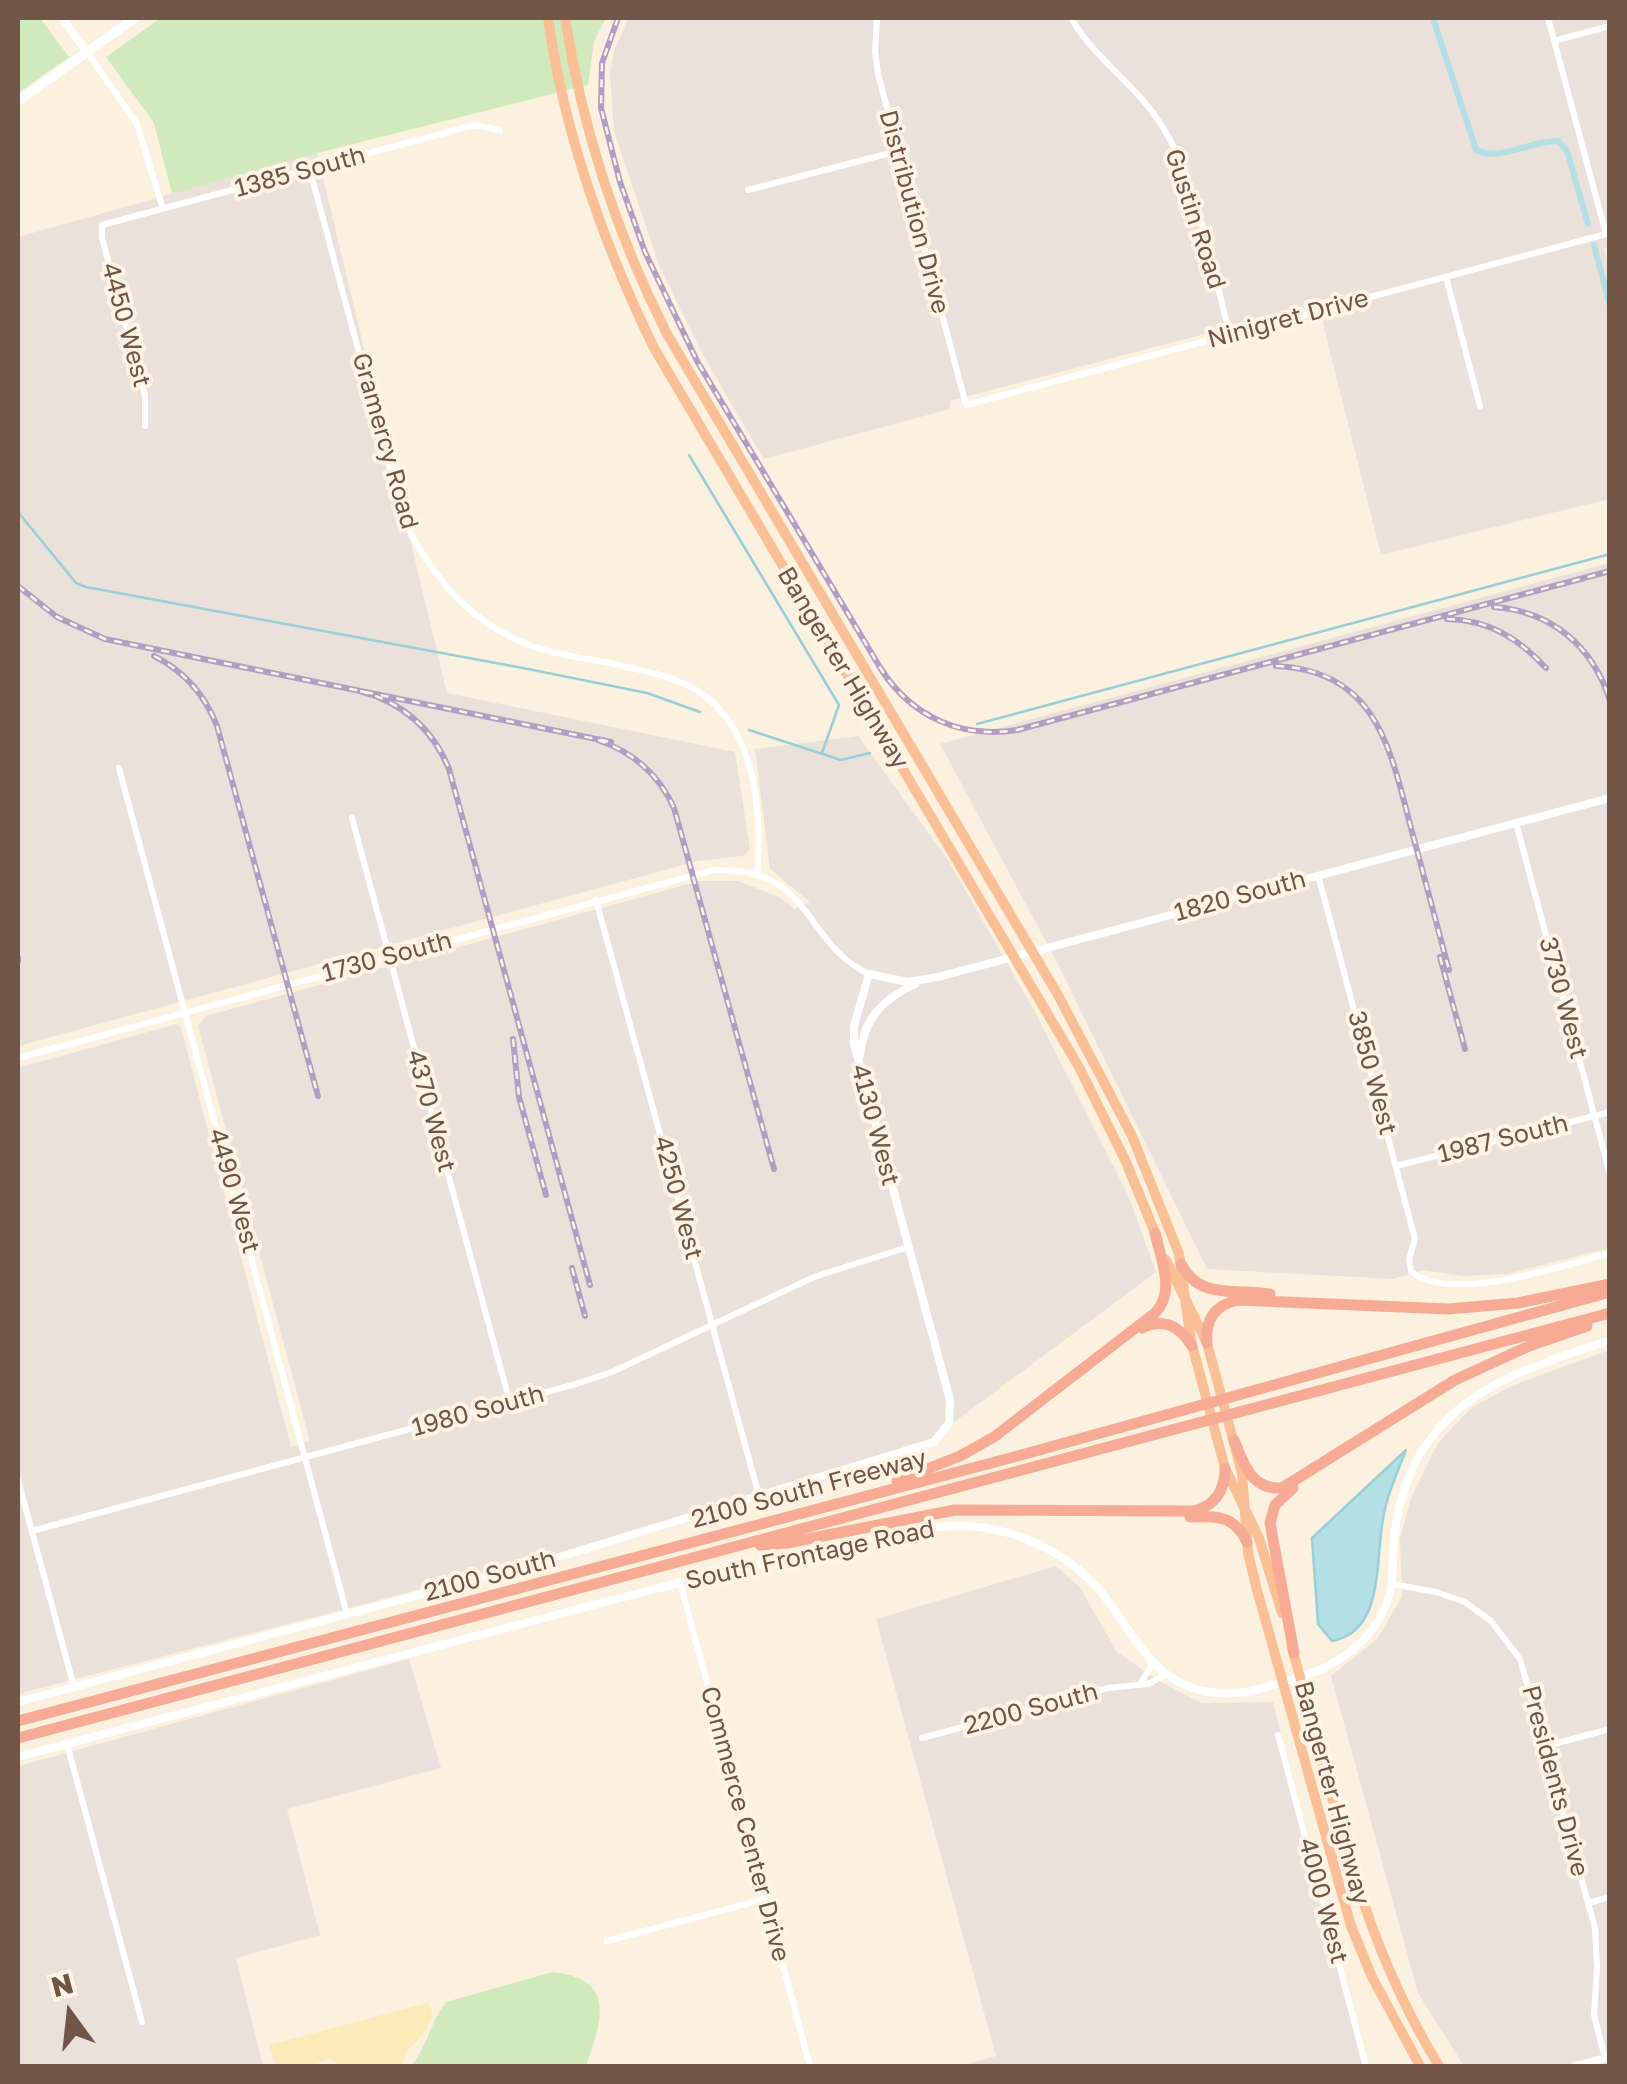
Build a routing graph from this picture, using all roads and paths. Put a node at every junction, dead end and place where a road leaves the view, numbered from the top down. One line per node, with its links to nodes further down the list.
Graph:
1 (62, 18): 10 (street)
2 (135, 18): 10 (main road)
3 (548, 18): 32 (highway, Bangerter Highway)
4 (565, 18): 31 (highway, Bangerter Highway)
5 (877, 18): 13 (street, Distribution Drive)
6 (1071, 18): 20 (street, Gustin Road)
7 (1548, 18): 9 (street)
8 (1610, 26): 9 (street)
9 (1554, 41): 18 (street)
10 (87, 52): 11 (main road); 16 (street)
11 (18, 102)
12 (500, 130): 14 (street, 1385 South)
13 (898, 150): 15 (street); 21 (street, Distribution Drive)
14 (310, 170): 16 (street, 1385 South); 28 (street, Gramercy Road)
15 (748, 190)
16 (163, 208): 17 (street, 1385 South)
17 (102, 225): 23 (street, 4450 West)
18 (1608, 234): 19 (street, Ninigret Drive)
19 (1446, 277): 20 (street, Ninigret Drive); 22 (street)
20 (1230, 334): 21 (street, Ninigret Drive)
21 (966, 405)
22 (1480, 406)
23 (145, 426)
24 (119, 768): 36 (street, 4490 West)
25 (1610, 798): 27 (street, 1820 South)
26 (352, 818): 33 (street, 4370 West)
27 (1516, 823): 29 (street, 1820 South); 40 (street, 3730 West)
28 (757, 875): 30 (street, 1730 South); 34 (street)
29 (1318, 875): 31 (street, 1820 South); 41 (street, 3850 West)
30 (596, 900): 33 (street, 1730 South); 52 (street, 4250 West)
31 (1032, 952): 32 (street, 1820 South); 46 (highway, Bangerter Highway)
32 (1015, 956): 35 (street, 1820 South); 43 (highway, Bangerter Highway)
33 (389, 957): 36 (street, 1730 South); 57 (street, 4370 West)
34 (869, 974): 35 (street, 1820 South); 38 (street, 4130 West)
35 (921, 980): 38 (street)
36 (183, 1013): 37 (street, 1730 South); 61 (street, 4490 West)
37 (18, 1058)
38 (860, 1070): 44 (street, 4130 West)
39 (1610, 1112): 40 (street, 1987 South)
40 (1594, 1116): 41 (street, 1987 South); 42 (street, 3730 West)
41 (1396, 1166): 45 (street, 3850 West)
42 (1610, 1174)
43 (1155, 1233): 49 (highway, Bangerter Highway); 56 (highway)
44 (908, 1247): 52 (street, 1980 South); 58 (street, 4130 West)
45 (1610, 1254)
46 (1182, 1264): 49 (highway, Bangerter Highway); 50 (highway)
47 (1610, 1284): 50 (highway)
48 (1610, 1292): 68 (highway, 2100 South Freeway)
49 (1186, 1300): 54 (highway, Bangerter Highway); 55 (highway, Bangerter Highway)
50 (1324, 1302): 54 (highway)
51 (1610, 1314): 60 (highway); 70 (highway, 2100 South Freeway)
52 (712, 1325): 57 (street, 1980 South); 64 (street, 4250 West)
53 (1610, 1340): 72 (street, South Frontage Road)
54 (1207, 1342): 59 (highway, Bangerter Highway)
55 (1192, 1346): 56 (highway); 62 (highway, Bangerter Highway)
56 (1103, 1355): 68 (highway)
57 (510, 1403): 61 (street, 1980 South)
58 (950, 1423): 64 (street, 2100 South)
59 (1234, 1440): 60 (highway); 66 (highway, Bangerter Highway)
60 (1345, 1451): 74 (highway)
61 (305, 1456): 67 (street, 1980 South); 73 (street, 4490 West)
62 (1225, 1468): 65 (highway); 66 (highway, Bangerter Highway)
63 (18, 1480): 67 (street)
64 (759, 1496): 73 (street, 2100 South)
65 (1086, 1511): 69 (highway); 70 (highway)
66 (1245, 1511): 69 (highway, Bangerter Highway); 74 (highway, Bangerter Highway)
67 (32, 1531): 80 (street)
68 (707, 1539): 82 (highway, 2100 South Freeway)
69 (1247, 1542): 78 (highway, Bangerter Highway)
70 (736, 1546): 85 (highway, 2100 South Freeway)
71 (680, 1582): 75 (street, South Frontage Road); 87 (street, South Frontage Road); 91 (street, Commerce Center Drive)
72 (1392, 1584): 77 (street, South Frontage Road); 88 (street, Presidents Drive)
73 (347, 1614): 80 (street, 2100 South)
74 (1294, 1653): 77 (highway, Bangerter Highway)
75 (1153, 1663): 76 (street, South Frontage Road); 79 (street)
76 (1167, 1674): 78 (street, South Frontage Road); 79 (street, 2200 South)
77 (1300, 1677): 78 (street, South Frontage Road); 99 (highway, Bangerter Highway)
78 (1281, 1682): 98 (highway, Bangerter Highway)
79 (1140, 1684): 86 (street, 2200 South)
80 (74, 1687): 81 (street, 2100 South)
81 (18, 1702)
82 (18, 1721)
83 (1610, 1729): 88 (street)
84 (1278, 1735): 97 (street, 4000 West)
85 (18, 1738)
86 (922, 1738)
87 (67, 1744): 89 (street, South Frontage Road); 94 (street)
88 (1546, 1746): 92 (street, Presidents Drive)
89 (18, 1757)
90 (1610, 1897): 92 (street)
91 (765, 1899): 93 (street); 96 (street, Commerce Center Drive)
92 (1588, 1903): 95 (street, Presidents Drive)
93 (607, 1941)
94 (142, 2022)
95 (1607, 2057): 100 (street)
96 (810, 2066)
97 (1366, 2066)
98 (1420, 2066)
99 (1439, 2066)
100 (1574, 2066)

